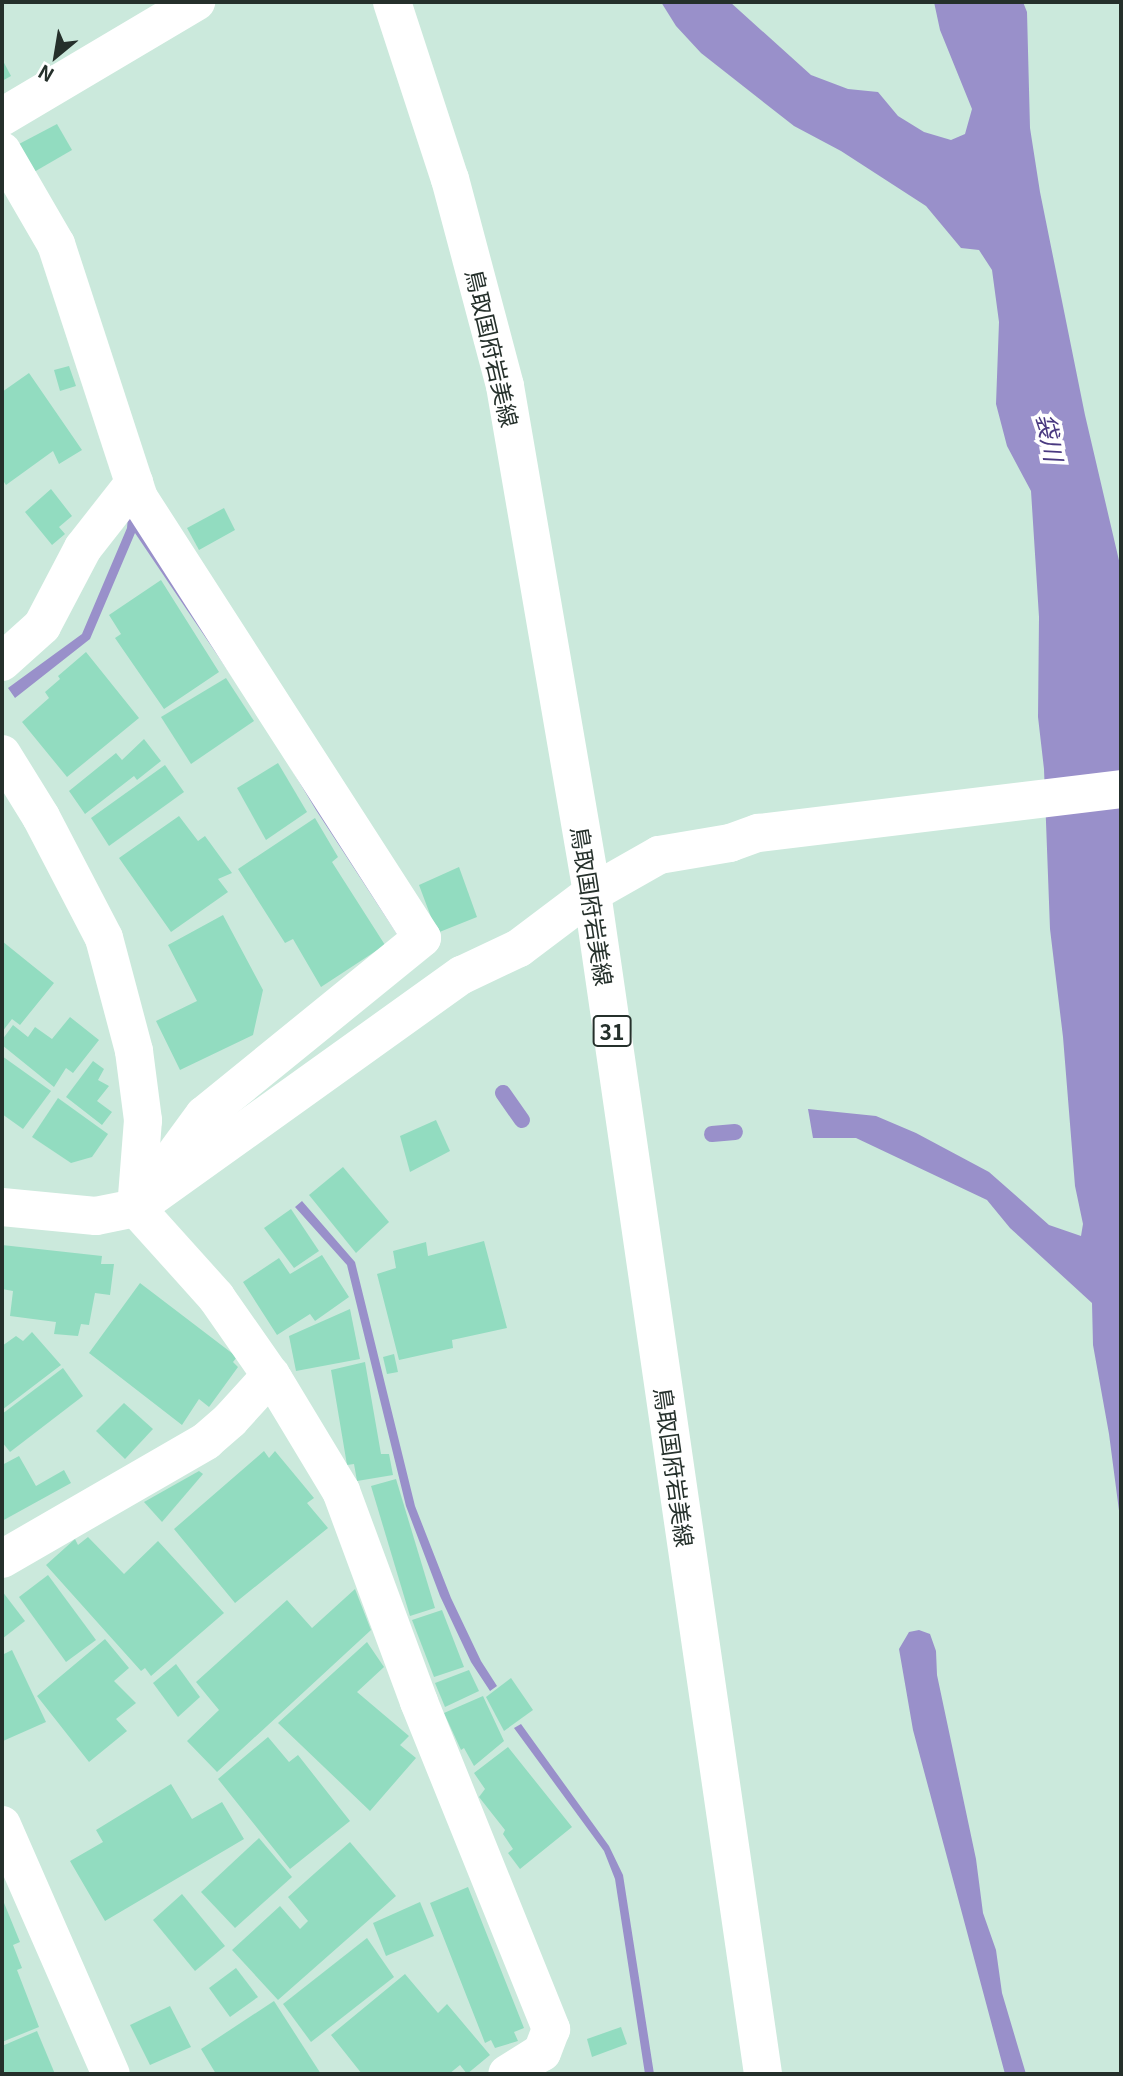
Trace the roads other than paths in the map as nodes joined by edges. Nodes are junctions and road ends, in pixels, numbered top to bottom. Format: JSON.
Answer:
{"nodes":[{"id":1,"x":197,"y":2,"type":"edge"},
{"id":2,"x":392,"y":2,"type":"edge"},
{"id":3,"x":2,"y":117,"type":"edge"},
{"id":4,"x":2,"y":150,"type":"edge"},
{"id":5,"x":134,"y":483,"type":"junction"},
{"id":6,"x":2,"y":662,"type":"edge"},
{"id":7,"x":2,"y":754,"type":"edge"},
{"id":8,"x":1121,"y":789,"type":"edge"},
{"id":9,"x":592,"y":893,"type":"junction"},
{"id":10,"x":2,"y":1207,"type":"edge"},
{"id":11,"x":136,"y":1208,"type":"junction"},
{"id":12,"x":271,"y":1375,"type":"junction"},
{"id":13,"x":2,"y":1559,"type":"edge"},
{"id":14,"x":2,"y":1825,"type":"edge"},
{"id":15,"x":110,"y":2074,"type":"edge"},
{"id":16,"x":507,"y":2074,"type":"edge"},
{"id":17,"x":763,"y":2074,"type":"edge"}],
"edges":[{"from":1,"to":3,"type":"street"},
{"from":2,"to":9,"type":"street","name":"鳥取国府岩美線","number":"31"},
{"from":4,"to":5,"type":"street"},
{"from":5,"to":6,"type":"street"},
{"from":5,"to":11,"type":"street"},
{"from":7,"to":11,"type":"street"},
{"from":8,"to":9,"type":"street"},
{"from":9,"to":11,"type":"street"},
{"from":9,"to":17,"type":"street","name":"鳥取国府岩美線","number":"31"},
{"from":10,"to":11,"type":"street"},
{"from":11,"to":12,"type":"street"},
{"from":12,"to":13,"type":"street"},
{"from":12,"to":16,"type":"street"},
{"from":14,"to":15,"type":"street"}]}
